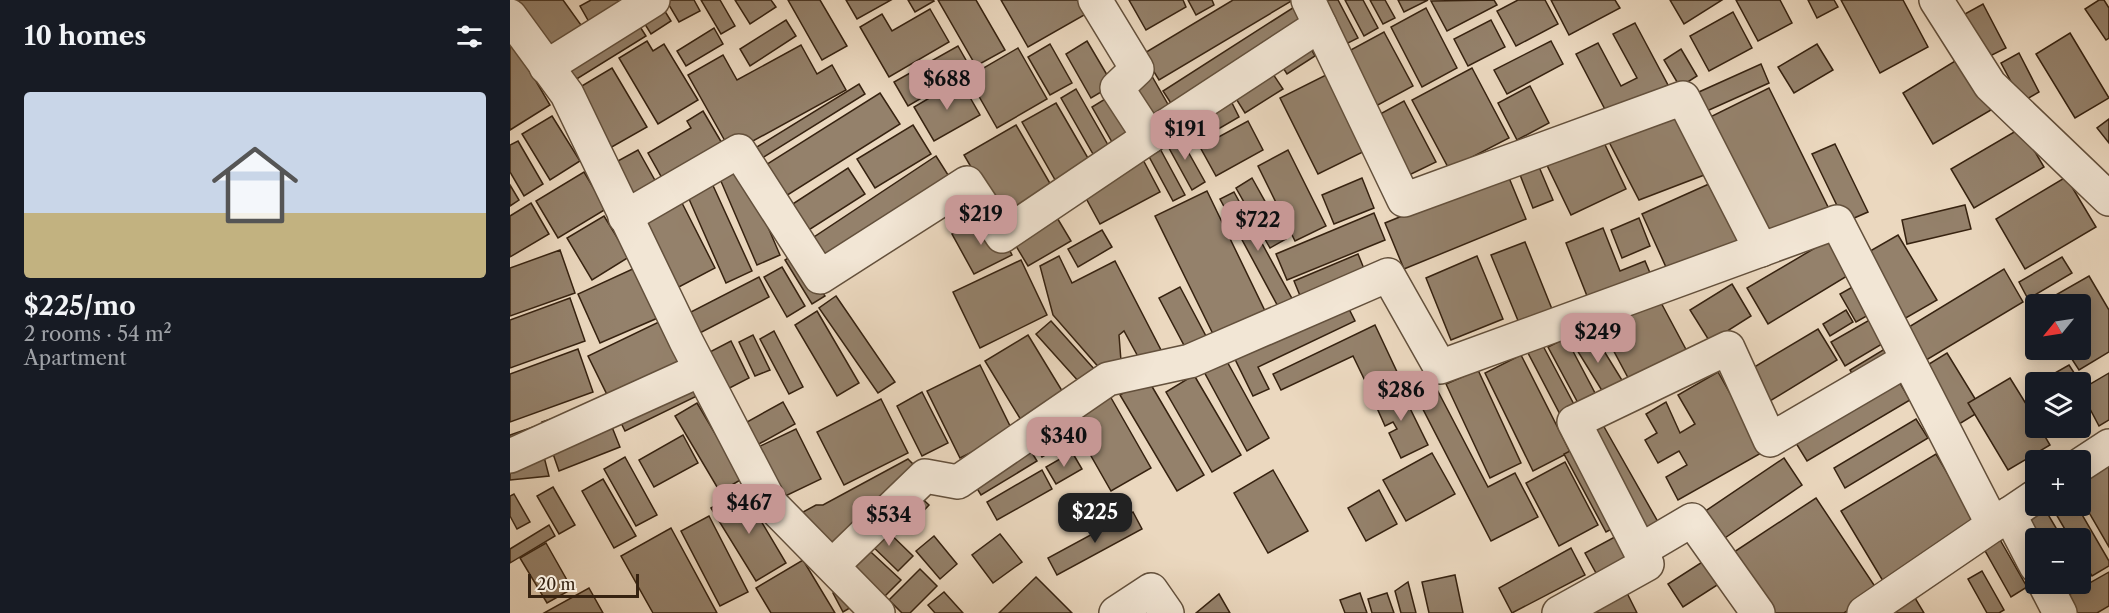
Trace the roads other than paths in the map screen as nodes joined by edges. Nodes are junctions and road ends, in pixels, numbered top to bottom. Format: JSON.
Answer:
{"nodes":[{"id":1,"x":652,"y":0,"type":"edge"},
{"id":2,"x":1095,"y":0,"type":"edge"},
{"id":3,"x":1936,"y":0,"type":"edge"},
{"id":4,"x":1314,"y":12,"type":"edge"},
{"id":5,"x":510,"y":16,"type":"edge"},
{"id":6,"x":546,"y":67,"type":"junction"},
{"id":7,"x":1149,"y":137,"type":"junction"},
{"id":8,"x":2109,"y":199,"type":"edge"},
{"id":9,"x":625,"y":217,"type":"junction"},
{"id":10,"x":1761,"y":250,"type":"junction"},
{"id":11,"x":1907,"y":360,"type":"junction"},
{"id":12,"x":700,"y":370,"type":"junction"},
{"id":13,"x":2109,"y":446,"type":"edge"},
{"id":14,"x":510,"y":456,"type":"edge"},
{"id":15,"x":2091,"y":458,"type":"edge"},
{"id":16,"x":2025,"y":504,"type":"edge"},
{"id":17,"x":2001,"y":520,"type":"junction"},
{"id":18,"x":1641,"y":550,"type":"junction"},
{"id":19,"x":2025,"y":552,"type":"edge"},
{"id":20,"x":832,"y":565,"type":"junction"},
{"id":21,"x":2050,"y":594,"type":"edge"},
{"id":22,"x":871,"y":611,"type":"edge"},
{"id":23,"x":1116,"y":613,"type":"edge"},
{"id":24,"x":1167,"y":613,"type":"edge"},
{"id":25,"x":1559,"y":613,"type":"edge"},
{"id":26,"x":1758,"y":613,"type":"edge"},
{"id":27,"x":1864,"y":613,"type":"edge"},
{"id":28,"x":2060,"y":613,"type":"edge"}],
"edges":[{"from":1,"to":6,"type":"street"},
{"from":2,"to":7,"type":"street"},
{"from":3,"to":8,"type":"street"},
{"from":4,"to":7,"type":"street"},
{"from":4,"to":10,"type":"street"},
{"from":5,"to":6,"type":"street"},
{"from":6,"to":9,"type":"street"},
{"from":7,"to":9,"type":"street"},
{"from":9,"to":12,"type":"street"},
{"from":10,"to":11,"type":"street"},
{"from":10,"to":20,"type":"street"},
{"from":11,"to":17,"type":"street"},
{"from":11,"to":18,"type":"street"},
{"from":12,"to":14,"type":"street"},
{"from":12,"to":20,"type":"street"},
{"from":13,"to":15,"type":"street"},
{"from":16,"to":17,"type":"street"},
{"from":17,"to":19,"type":"street"},
{"from":17,"to":27,"type":"street"},
{"from":18,"to":25,"type":"street"},
{"from":18,"to":26,"type":"street"},
{"from":20,"to":22,"type":"street"},
{"from":21,"to":28,"type":"street"},
{"from":23,"to":24,"type":"street"}]}
